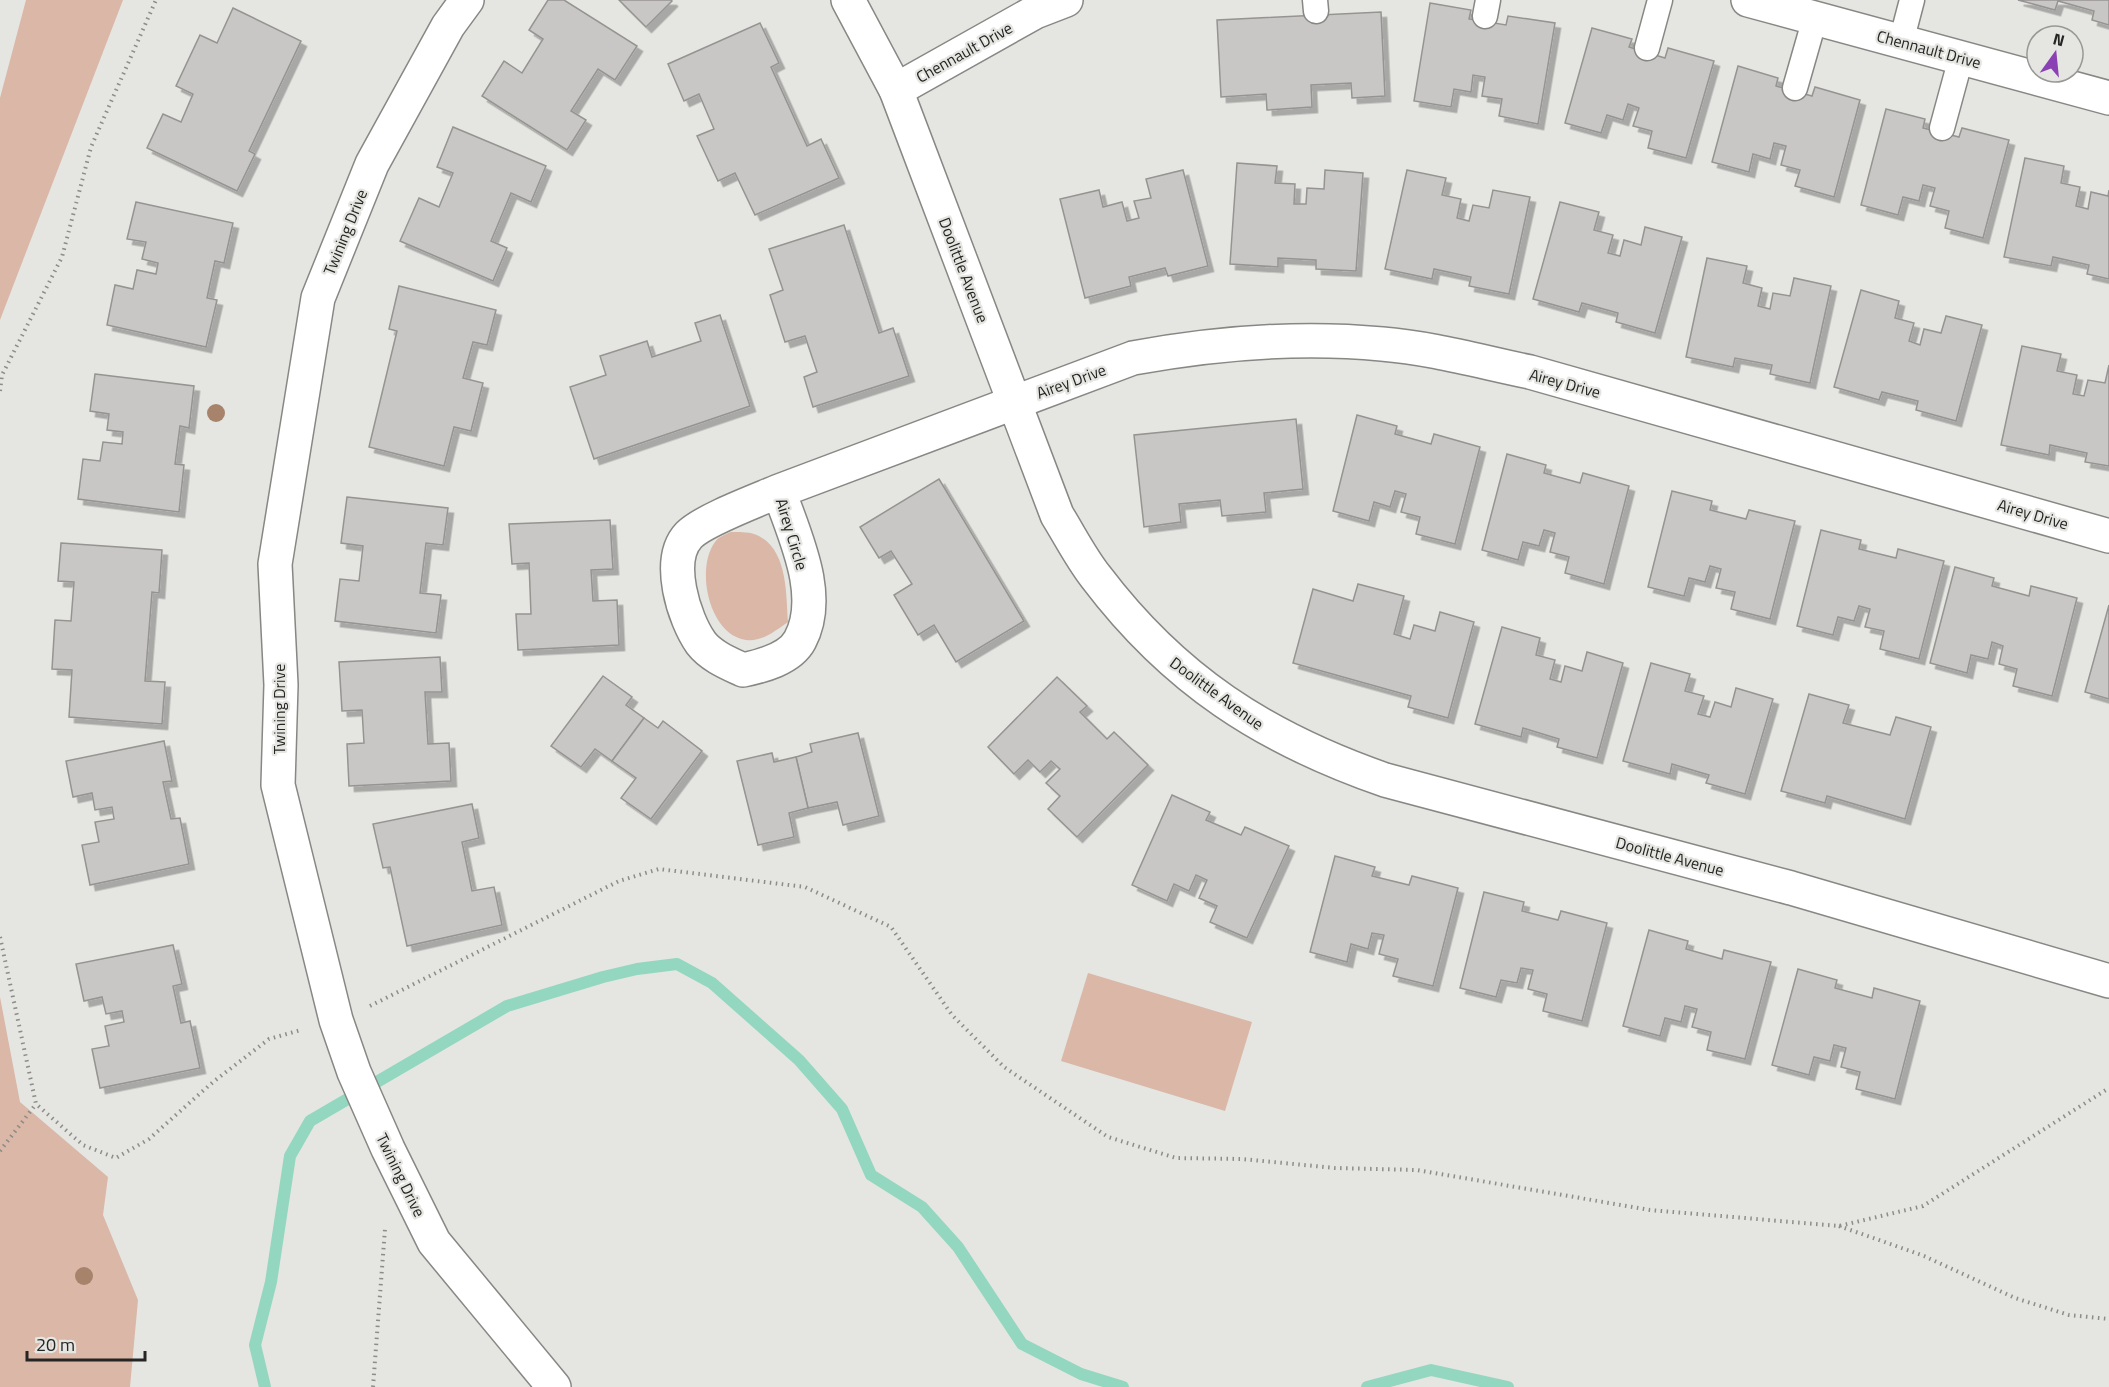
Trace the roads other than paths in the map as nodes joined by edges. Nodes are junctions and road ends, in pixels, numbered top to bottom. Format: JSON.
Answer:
{"nodes":[{"id":1,"x":467,"y":0,"type":"edge"},
{"id":2,"x":848,"y":0,"type":"edge"},
{"id":3,"x":1066,"y":0,"type":"edge"},
{"id":4,"x":1660,"y":0,"type":"edge"},
{"id":5,"x":1748,"y":0,"type":"edge"},
{"id":6,"x":1912,"y":0,"type":"edge"},
{"id":7,"x":1815,"y":18,"type":"junction"},
{"id":8,"x":1901,"y":42,"type":"junction"},
{"id":9,"x":1647,"y":48,"type":"dead end"},
{"id":10,"x":1961,"y":58,"type":"junction"},
{"id":11,"x":1795,"y":88,"type":"dead end"},
{"id":12,"x":896,"y":90,"type":"junction"},
{"id":13,"x":2109,"y":98,"type":"edge"},
{"id":14,"x":1942,"y":128,"type":"dead end"},
{"id":15,"x":1014,"y":402,"type":"junction"},
{"id":16,"x":779,"y":491,"type":"junction"},
{"id":17,"x":2109,"y":536,"type":"edge"},
{"id":18,"x":2109,"y":981,"type":"edge"},
{"id":19,"x":554,"y":1387,"type":"edge"}],
"edges":[{"from":1,"to":19,"type":"street","name":"Twining Drive"},
{"from":2,"to":12,"type":"street","name":"Doolittle Avenue"},
{"from":3,"to":12,"type":"street","name":"Chennault Drive"},
{"from":4,"to":9,"type":"lane"},
{"from":5,"to":7,"type":"street","name":"Chennault Drive"},
{"from":6,"to":8,"type":"lane"},
{"from":7,"to":8,"type":"street","name":"Chennault Drive"},
{"from":7,"to":11,"type":"lane"},
{"from":8,"to":10,"type":"street","name":"Chennault Drive"},
{"from":10,"to":13,"type":"street","name":"Chennault Drive"},
{"from":10,"to":14,"type":"lane"},
{"from":12,"to":15,"type":"street","name":"Doolittle Avenue"},
{"from":15,"to":16,"type":"street","name":"Airey Circle"},
{"from":15,"to":17,"type":"street","name":"Airey Drive"},
{"from":15,"to":18,"type":"street","name":"Doolittle Avenue"},
{"from":16,"to":16,"type":"street","name":"Airey Circle"}]}
